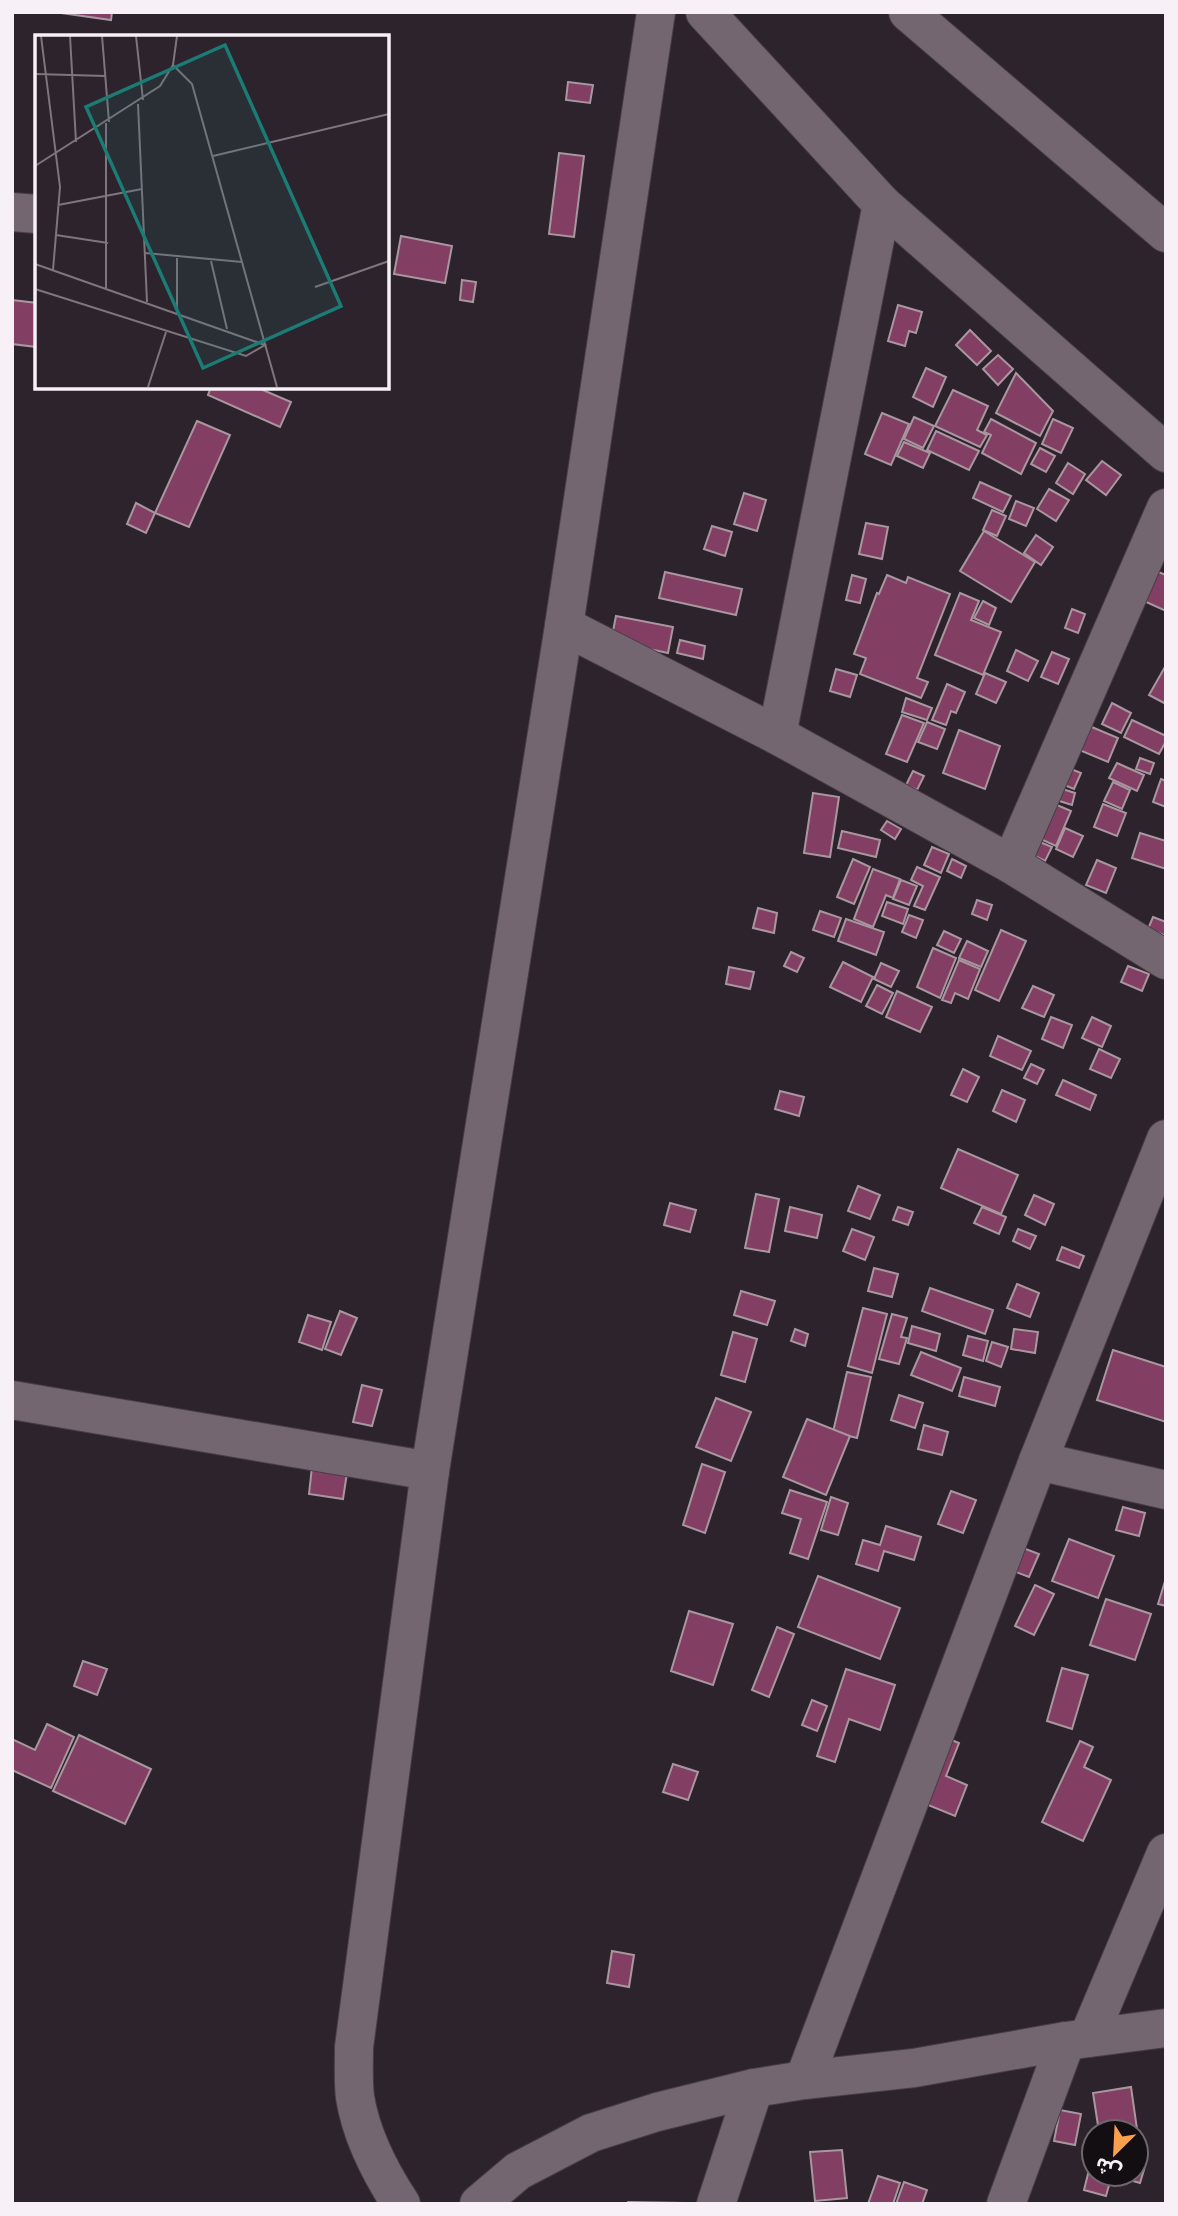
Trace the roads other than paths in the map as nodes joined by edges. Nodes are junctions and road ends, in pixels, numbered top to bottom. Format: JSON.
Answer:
{"nodes":[{"id":1,"x":656,"y":12,"type":"edge"},
{"id":2,"x":705,"y":12,"type":"edge"},
{"id":3,"x":908,"y":12,"type":"edge"},
{"id":4,"x":882,"y":204,"type":"junction"},
{"id":5,"x":12,"y":212,"type":"edge"},
{"id":6,"x":35,"y":214,"type":"edge"},
{"id":7,"x":1166,"y":233,"type":"edge"},
{"id":8,"x":1166,"y":453,"type":"edge"},
{"id":9,"x":1166,"y":508,"type":"edge"},
{"id":10,"x":564,"y":626,"type":"junction"},
{"id":11,"x":777,"y":734,"type":"junction"},
{"id":12,"x":1011,"y":864,"type":"junction"},
{"id":13,"x":1166,"y":960,"type":"edge"},
{"id":14,"x":1166,"y":1139,"type":"edge"},
{"id":15,"x":12,"y":1400,"type":"edge"},
{"id":16,"x":1038,"y":1461,"type":"junction"},
{"id":17,"x":430,"y":1471,"type":"junction"},
{"id":18,"x":1166,"y":1490,"type":"edge"},
{"id":19,"x":1166,"y":1853,"type":"edge"},
{"id":20,"x":1166,"y":2028,"type":"edge"},
{"id":21,"x":1077,"y":2039,"type":"junction"},
{"id":22,"x":804,"y":2080,"type":"junction"},
{"id":23,"x":754,"y":2088,"type":"junction"},
{"id":24,"x":401,"y":2204,"type":"edge"},
{"id":25,"x":479,"y":2204,"type":"edge"},
{"id":26,"x":716,"y":2204,"type":"edge"},
{"id":27,"x":1006,"y":2204,"type":"edge"}],
"edges":[{"from":1,"to":10,"type":"street"},
{"from":2,"to":4,"type":"street"},
{"from":3,"to":7,"type":"street"},
{"from":4,"to":8,"type":"street"},
{"from":4,"to":11,"type":"street"},
{"from":5,"to":6,"type":"street"},
{"from":9,"to":12,"type":"street"},
{"from":10,"to":11,"type":"street"},
{"from":10,"to":17,"type":"street"},
{"from":11,"to":12,"type":"street"},
{"from":12,"to":13,"type":"street"},
{"from":14,"to":16,"type":"street"},
{"from":15,"to":17,"type":"street"},
{"from":16,"to":18,"type":"street"},
{"from":16,"to":22,"type":"street"},
{"from":17,"to":24,"type":"street"},
{"from":19,"to":21,"type":"street"},
{"from":20,"to":21,"type":"street"},
{"from":21,"to":22,"type":"street"},
{"from":21,"to":27,"type":"street"},
{"from":22,"to":23,"type":"street"},
{"from":23,"to":25,"type":"street"},
{"from":23,"to":26,"type":"street"}]}
